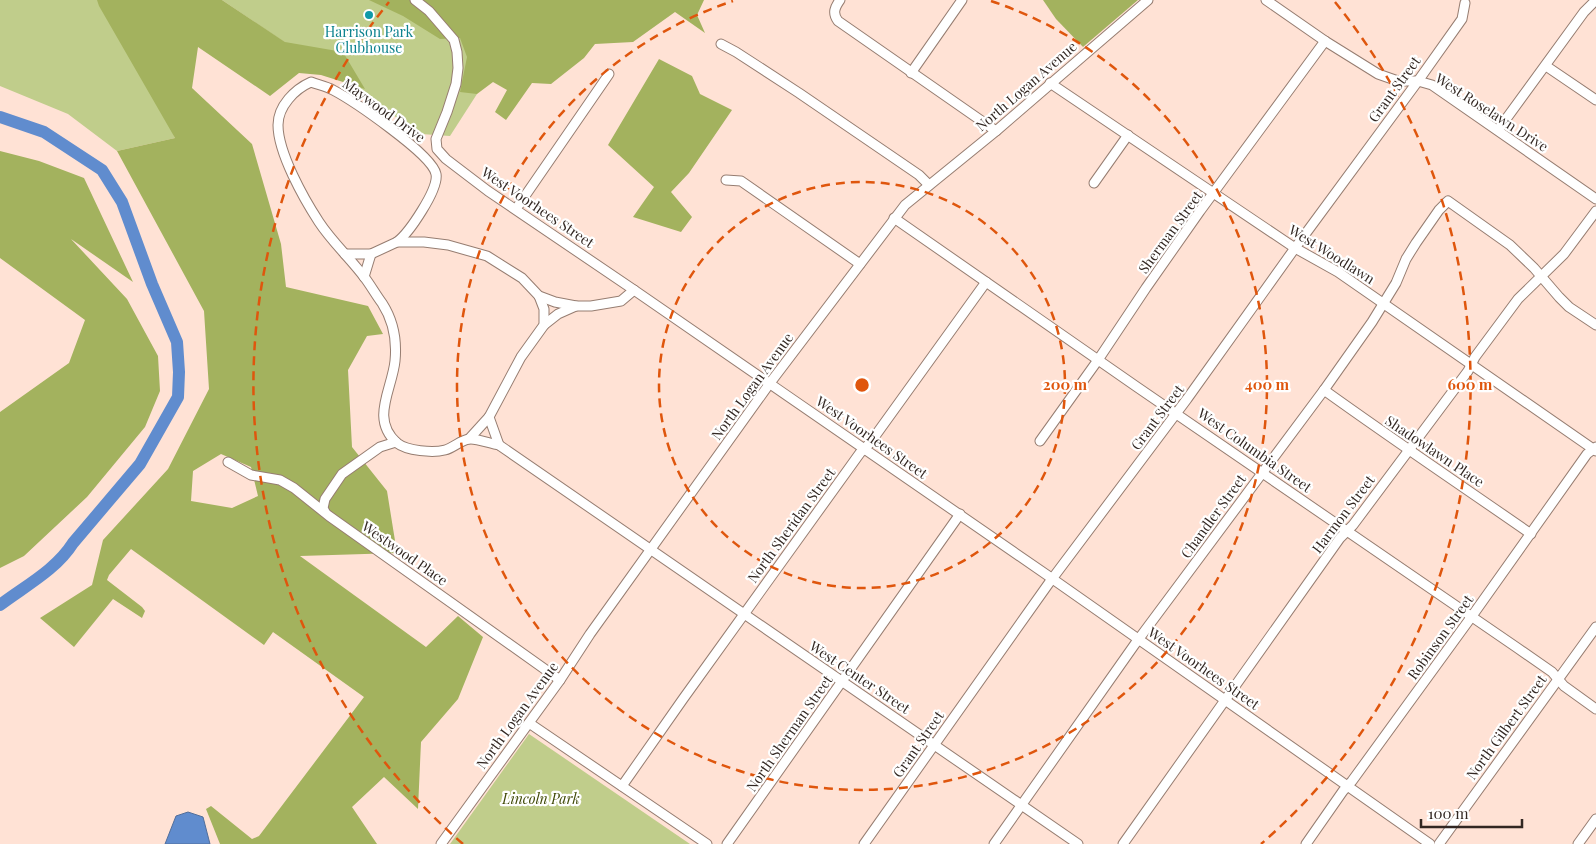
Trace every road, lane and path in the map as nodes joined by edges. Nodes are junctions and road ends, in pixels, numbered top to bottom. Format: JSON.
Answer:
{"nodes":[{"id":1,"x":415,"y":0,"type":"edge"},
{"id":2,"x":840,"y":0,"type":"edge"},
{"id":3,"x":962,"y":0,"type":"edge"},
{"id":4,"x":1148,"y":0,"type":"edge"},
{"id":5,"x":1266,"y":0,"type":"edge"},
{"id":6,"x":1595,"y":2,"type":"edge"},
{"id":7,"x":1466,"y":3,"type":"dead end"},
{"id":8,"x":1325,"y":41,"type":"junction"},
{"id":9,"x":721,"y":44,"type":"dead end"},
{"id":10,"x":1546,"y":66,"type":"junction"},
{"id":11,"x":911,"y":73,"type":"junction"},
{"id":12,"x":608,"y":74,"type":"dead end"},
{"id":13,"x":1418,"y":82,"type":"junction"},
{"id":14,"x":1050,"y":83,"type":"junction"},
{"id":15,"x":1596,"y":100,"type":"edge"},
{"id":16,"x":1498,"y":130,"type":"junction"},
{"id":17,"x":996,"y":131,"type":"junction"},
{"id":18,"x":1128,"y":136,"type":"junction"},
{"id":19,"x":726,"y":180,"type":"dead end"},
{"id":20,"x":1094,"y":183,"type":"dead end"},
{"id":21,"x":929,"y":185,"type":"junction"},
{"id":22,"x":1214,"y":193,"type":"junction"},
{"id":23,"x":1596,"y":199,"type":"edge"},
{"id":24,"x":516,"y":208,"type":"junction"},
{"id":25,"x":1596,"y":211,"type":"edge"},
{"id":26,"x":894,"y":218,"type":"junction"},
{"id":27,"x":397,"y":242,"type":"junction"},
{"id":28,"x":1295,"y":248,"type":"junction"},
{"id":29,"x":345,"y":254,"type":"junction"},
{"id":30,"x":371,"y":254,"type":"junction"},
{"id":31,"x":860,"y":264,"type":"junction"},
{"id":32,"x":1541,"y":276,"type":"junction"},
{"id":33,"x":364,"y":277,"type":"junction"},
{"id":34,"x":986,"y":282,"type":"junction"},
{"id":35,"x":634,"y":290,"type":"junction"},
{"id":36,"x":538,"y":296,"type":"junction"},
{"id":37,"x":1383,"y":303,"type":"junction"},
{"id":38,"x":576,"y":306,"type":"junction"},
{"id":39,"x":544,"y":325,"type":"junction"},
{"id":40,"x":1596,"y":325,"type":"edge"},
{"id":41,"x":1098,"y":360,"type":"junction"},
{"id":42,"x":1471,"y":365,"type":"junction"},
{"id":43,"x":770,"y":383,"type":"junction"},
{"id":44,"x":1324,"y":390,"type":"junction"},
{"id":45,"x":1177,"y":413,"type":"junction"},
{"id":46,"x":489,"y":417,"type":"junction"},
{"id":47,"x":385,"y":428,"type":"junction"},
{"id":48,"x":470,"y":439,"type":"junction"},
{"id":49,"x":1040,"y":441,"type":"dead end"},
{"id":50,"x":396,"y":442,"type":"junction"},
{"id":51,"x":499,"y":445,"type":"junction"},
{"id":52,"x":380,"y":446,"type":"junction"},
{"id":53,"x":865,"y":448,"type":"junction"},
{"id":54,"x":1595,"y":449,"type":"edge"},
{"id":55,"x":1408,"y":450,"type":"junction"},
{"id":56,"x":228,"y":462,"type":"dead end"},
{"id":57,"x":1262,"y":472,"type":"junction"},
{"id":58,"x":325,"y":512,"type":"junction"},
{"id":59,"x":960,"y":514,"type":"junction"},
{"id":60,"x":1347,"y":531,"type":"junction"},
{"id":61,"x":1531,"y":534,"type":"junction"},
{"id":62,"x":650,"y":550,"type":"junction"},
{"id":63,"x":1053,"y":579,"type":"junction"},
{"id":64,"x":744,"y":614,"type":"junction"},
{"id":65,"x":1472,"y":616,"type":"junction"},
{"id":66,"x":1596,"y":627,"type":"edge"},
{"id":67,"x":1139,"y":639,"type":"junction"},
{"id":68,"x":1558,"y":679,"type":"junction"},
{"id":69,"x":560,"y":680,"type":"junction"},
{"id":70,"x":842,"y":682,"type":"junction"},
{"id":71,"x":1226,"y":700,"type":"junction"},
{"id":72,"x":1596,"y":709,"type":"edge"},
{"id":73,"x":529,"y":723,"type":"junction"},
{"id":74,"x":934,"y":745,"type":"junction"},
{"id":75,"x":622,"y":786,"type":"junction"},
{"id":76,"x":1348,"y":786,"type":"junction"},
{"id":77,"x":1022,"y":805,"type":"junction"},
{"id":78,"x":1596,"y":819,"type":"edge"},
{"id":79,"x":441,"y":844,"type":"edge"},
{"id":80,"x":707,"y":844,"type":"edge"},
{"id":81,"x":726,"y":844,"type":"edge"},
{"id":82,"x":864,"y":844,"type":"edge"},
{"id":83,"x":994,"y":844,"type":"edge"},
{"id":84,"x":1078,"y":844,"type":"edge"},
{"id":85,"x":1123,"y":844,"type":"edge"},
{"id":86,"x":1306,"y":844,"type":"edge"},
{"id":87,"x":1430,"y":844,"type":"edge"},
{"id":88,"x":1439,"y":844,"type":"edge"},
{"id":89,"x":1578,"y":844,"type":"edge"}],
"edges":[{"from":1,"to":24,"type":"street","name":"West Voorhees Street"},
{"from":2,"to":11,"type":"street"},
{"from":3,"to":11,"type":"street"},
{"from":4,"to":14,"type":"street","name":"North Logan Avenue"},
{"from":5,"to":8,"type":"street","name":"West Roselawn Drive"},
{"from":6,"to":10,"type":"street"},
{"from":7,"to":13,"type":"street","name":"Grant Street"},
{"from":8,"to":13,"type":"street","name":"West Roselawn Drive"},
{"from":8,"to":22,"type":"street","name":"Sherman Street"},
{"from":9,"to":21,"type":"street"},
{"from":10,"to":15,"type":"street"},
{"from":10,"to":16,"type":"street"},
{"from":11,"to":17,"type":"street"},
{"from":12,"to":24,"type":"street"},
{"from":13,"to":16,"type":"street","name":"West Roselawn Drive"},
{"from":13,"to":28,"type":"street","name":"Grant Street"},
{"from":14,"to":17,"type":"street","name":"North Logan Avenue"},
{"from":14,"to":18,"type":"street","name":"West Woodlawn"},
{"from":16,"to":23,"type":"street","name":"West Roselawn Drive"},
{"from":17,"to":21,"type":"street","name":"North Logan Avenue"},
{"from":18,"to":20,"type":"street"},
{"from":18,"to":22,"type":"street","name":"West Woodlawn"},
{"from":19,"to":31,"type":"street"},
{"from":21,"to":26,"type":"street","name":"North Logan Avenue"},
{"from":22,"to":28,"type":"street","name":"West Woodlawn"},
{"from":22,"to":41,"type":"street","name":"Sherman Street"},
{"from":24,"to":35,"type":"street","name":"West Voorhees Street"},
{"from":25,"to":32,"type":"street","name":"Harmon Street"},
{"from":26,"to":31,"type":"street","name":"North Logan Avenue"},
{"from":26,"to":34,"type":"street","name":"West Columbia Street"},
{"from":27,"to":29,"type":"street","name":"Maywood Drive"},
{"from":27,"to":30,"type":"street","name":"Maywood Drive"},
{"from":27,"to":36,"type":"street","name":"Maywood Drive"},
{"from":28,"to":37,"type":"street","name":"West Woodlawn"},
{"from":28,"to":45,"type":"street","name":"Grant Street"},
{"from":29,"to":30,"type":"street","name":"Maywood Drive"},
{"from":29,"to":33,"type":"street","name":"Maywood Drive"},
{"from":30,"to":33,"type":"street"},
{"from":31,"to":43,"type":"street","name":"North Logan Avenue"},
{"from":32,"to":37,"type":"street","name":"Chandler Street"},
{"from":32,"to":40,"type":"street"},
{"from":32,"to":42,"type":"street","name":"Harmon Street"},
{"from":33,"to":47,"type":"street","name":"Maywood Drive"},
{"from":34,"to":41,"type":"street","name":"West Columbia Street"},
{"from":34,"to":53,"type":"street","name":"North Sheridan Street"},
{"from":35,"to":38,"type":"street"},
{"from":35,"to":43,"type":"street","name":"West Voorhees Street"},
{"from":36,"to":38,"type":"street"},
{"from":36,"to":39,"type":"street","name":"Maywood Drive"},
{"from":37,"to":42,"type":"street","name":"West Woodlawn"},
{"from":37,"to":44,"type":"street","name":"Chandler Street"},
{"from":38,"to":39,"type":"street"},
{"from":39,"to":46,"type":"street"},
{"from":41,"to":45,"type":"street","name":"West Columbia Street"},
{"from":41,"to":49,"type":"street","name":"Sherman Street"},
{"from":42,"to":54,"type":"street","name":"West Woodlawn"},
{"from":42,"to":55,"type":"street","name":"Harmon Street"},
{"from":43,"to":53,"type":"street","name":"West Voorhees Street"},
{"from":43,"to":62,"type":"street","name":"North Logan Avenue"},
{"from":44,"to":55,"type":"street","name":"Shadowlawn Place"},
{"from":44,"to":57,"type":"street","name":"Chandler Street"},
{"from":45,"to":57,"type":"street","name":"West Columbia Street"},
{"from":45,"to":63,"type":"street","name":"Grant Street"},
{"from":46,"to":48,"type":"street"},
{"from":46,"to":51,"type":"street"},
{"from":47,"to":50,"type":"street"},
{"from":47,"to":52,"type":"street","name":"Maywood Drive"},
{"from":48,"to":50,"type":"street"},
{"from":48,"to":51,"type":"street"},
{"from":50,"to":52,"type":"street"},
{"from":51,"to":62,"type":"street"},
{"from":52,"to":58,"type":"street"},
{"from":53,"to":59,"type":"street","name":"West Voorhees Street"},
{"from":53,"to":64,"type":"street","name":"North Sheridan Street"},
{"from":54,"to":61,"type":"street","name":"Robinson Street"},
{"from":55,"to":60,"type":"street","name":"Harmon Street"},
{"from":55,"to":61,"type":"street","name":"Shadowlawn Place"},
{"from":56,"to":58,"type":"street","name":"Westwood Place"},
{"from":57,"to":60,"type":"street","name":"West Columbia Street"},
{"from":57,"to":67,"type":"street","name":"Chandler Street"},
{"from":58,"to":69,"type":"street","name":"Westwood Place"},
{"from":59,"to":63,"type":"street","name":"West Voorhees Street"},
{"from":59,"to":70,"type":"street","name":"North Sherman Street"},
{"from":60,"to":65,"type":"street","name":"West Columbia Street"},
{"from":60,"to":71,"type":"street","name":"Harmon Street"},
{"from":61,"to":65,"type":"street","name":"Robinson Street"},
{"from":62,"to":64,"type":"street","name":"West Center Street"},
{"from":62,"to":69,"type":"street","name":"North Logan Avenue"},
{"from":63,"to":67,"type":"street","name":"West Voorhees Street"},
{"from":63,"to":74,"type":"street","name":"Grant Street"},
{"from":64,"to":70,"type":"street","name":"West Center Street"},
{"from":64,"to":75,"type":"street","name":"North Sheridan Street"},
{"from":65,"to":68,"type":"street","name":"West Columbia Street"},
{"from":65,"to":76,"type":"street","name":"Robinson Street"},
{"from":66,"to":68,"type":"street","name":"North Gilbert Street"},
{"from":67,"to":71,"type":"street","name":"West Voorhees Street"},
{"from":67,"to":77,"type":"street","name":"Chandler Street"},
{"from":68,"to":72,"type":"street","name":"West Columbia Street"},
{"from":68,"to":88,"type":"street","name":"North Gilbert Street"},
{"from":69,"to":73,"type":"street","name":"North Logan Avenue"},
{"from":70,"to":74,"type":"street","name":"West Center Street"},
{"from":70,"to":81,"type":"street","name":"North Sherman Street"},
{"from":71,"to":76,"type":"street","name":"West Voorhees Street"},
{"from":71,"to":85,"type":"street","name":"Harmon Street"},
{"from":73,"to":75,"type":"street"},
{"from":73,"to":79,"type":"street","name":"North Logan Avenue"},
{"from":74,"to":77,"type":"street","name":"West Center Street"},
{"from":74,"to":82,"type":"street","name":"Grant Street"},
{"from":75,"to":80,"type":"street"},
{"from":76,"to":86,"type":"street","name":"Robinson Street"},
{"from":76,"to":87,"type":"street","name":"West Voorhees Street"},
{"from":77,"to":83,"type":"street","name":"Chandler Street"},
{"from":77,"to":84,"type":"street","name":"West Center Street"},
{"from":78,"to":89,"type":"street"}]}
